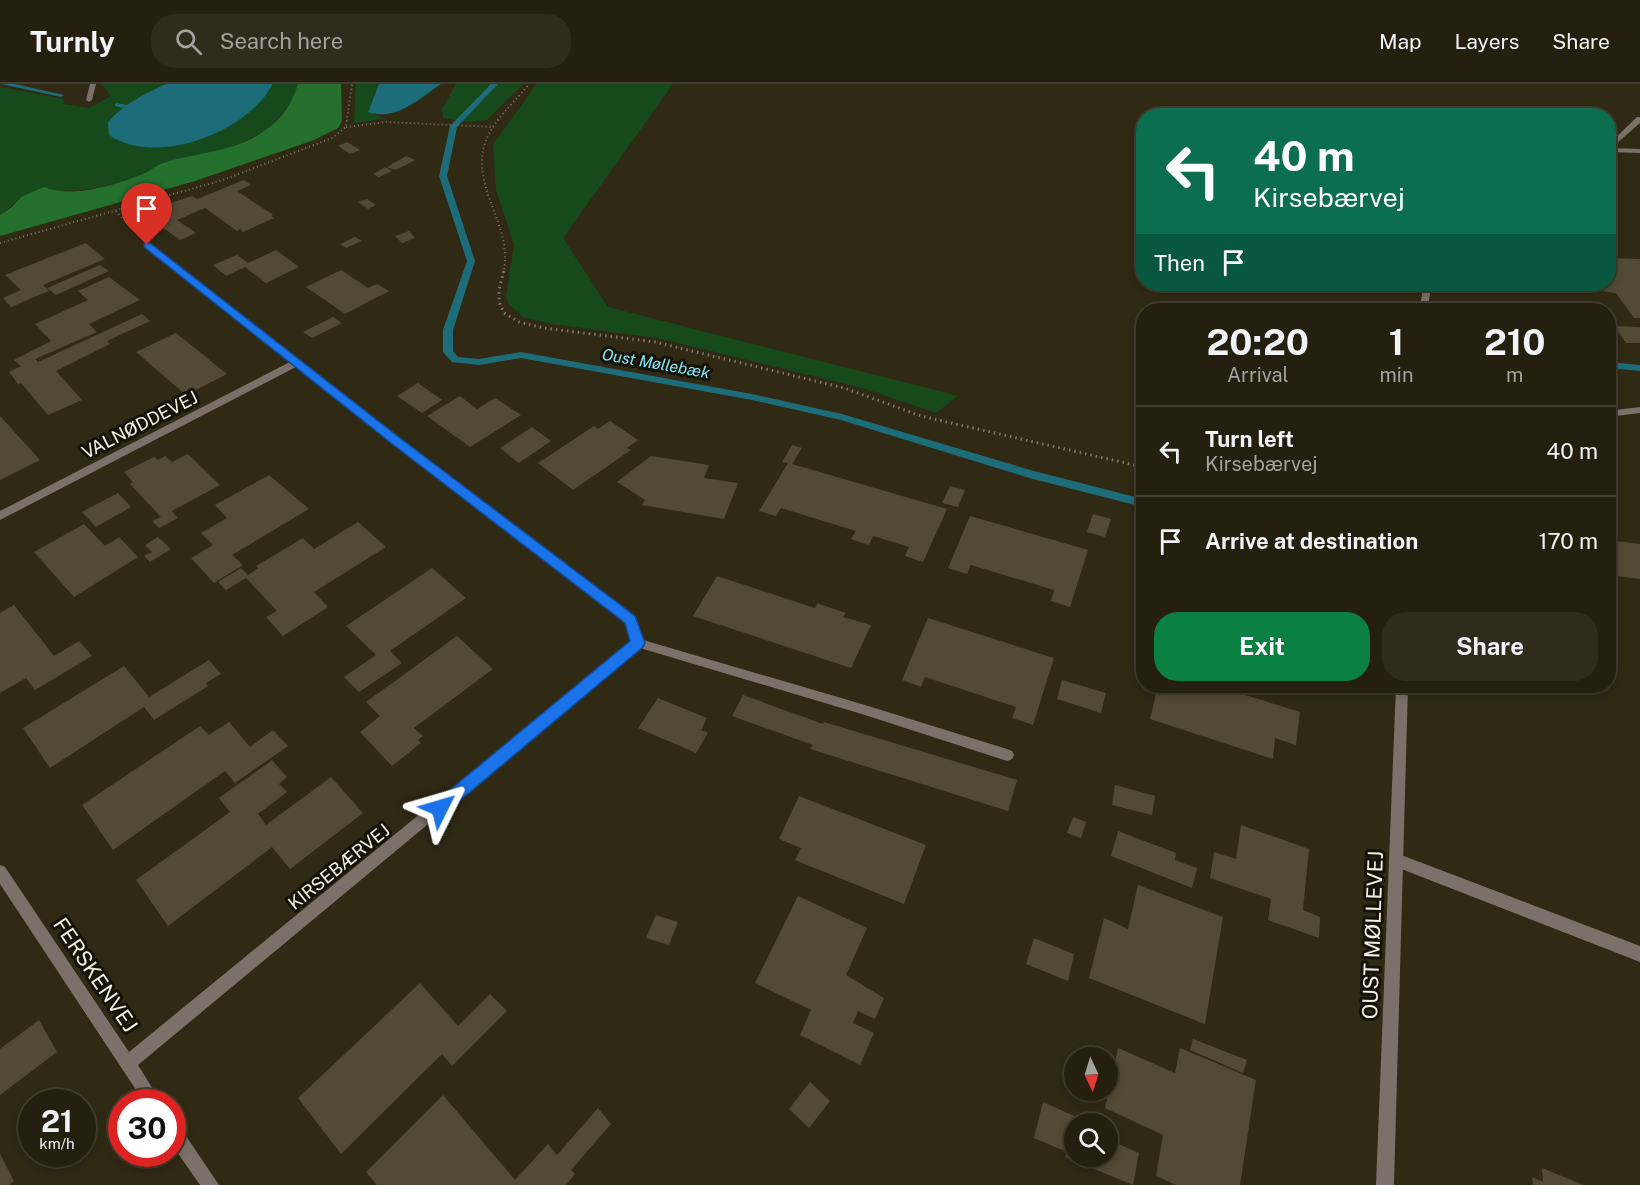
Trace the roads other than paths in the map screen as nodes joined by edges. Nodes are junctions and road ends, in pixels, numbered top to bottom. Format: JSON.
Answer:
{"nodes":[{"id":1,"x":93,"y":84,"type":"edge"},
{"id":2,"x":88,"y":100,"type":"dead end"},
{"id":3,"x":1640,"y":119,"type":"edge"},
{"id":4,"x":1616,"y":142,"type":"edge"},
{"id":5,"x":1616,"y":150,"type":"edge"},
{"id":6,"x":1640,"y":151,"type":"edge"},
{"id":7,"x":147,"y":245,"type":"dead end"},
{"id":8,"x":296,"y":363,"type":"junction"},
{"id":9,"x":1640,"y":410,"type":"edge"},
{"id":10,"x":1616,"y":413,"type":"edge"},
{"id":11,"x":0,"y":516,"type":"edge"},
{"id":12,"x":638,"y":643,"type":"junction"},
{"id":13,"x":1402,"y":693,"type":"edge"},
{"id":14,"x":1007,"y":755,"type":"dead end"},
{"id":15,"x":1396,"y":860,"type":"junction"},
{"id":16,"x":0,"y":872,"type":"edge"},
{"id":17,"x":1640,"y":954,"type":"edge"},
{"id":18,"x":127,"y":1064,"type":"junction"},
{"id":19,"x":144,"y":1089,"type":"edge"},
{"id":20,"x":186,"y":1150,"type":"edge"},
{"id":21,"x":210,"y":1185,"type":"edge"},
{"id":22,"x":1385,"y":1185,"type":"edge"}],
"edges":[{"from":1,"to":2,"type":"street"},
{"from":3,"to":4,"type":"street"},
{"from":5,"to":6,"type":"street"},
{"from":7,"to":8,"type":"street"},
{"from":8,"to":11,"type":"street","name":"VALNØDDEVEJ"},
{"from":8,"to":12,"type":"street"},
{"from":9,"to":10,"type":"street"},
{"from":12,"to":14,"type":"street"},
{"from":12,"to":18,"type":"street","name":"KIRSEBÆRVEJ"},
{"from":13,"to":15,"type":"street","name":"OUST MØLLEVEJ"},
{"from":15,"to":17,"type":"street"},
{"from":15,"to":22,"type":"street","name":"OUST MØLLEVEJ"},
{"from":16,"to":18,"type":"street","name":"FERSKENVEJ"},
{"from":18,"to":19,"type":"street","name":"FERSKENVEJ"},
{"from":20,"to":21,"type":"street"}]}
